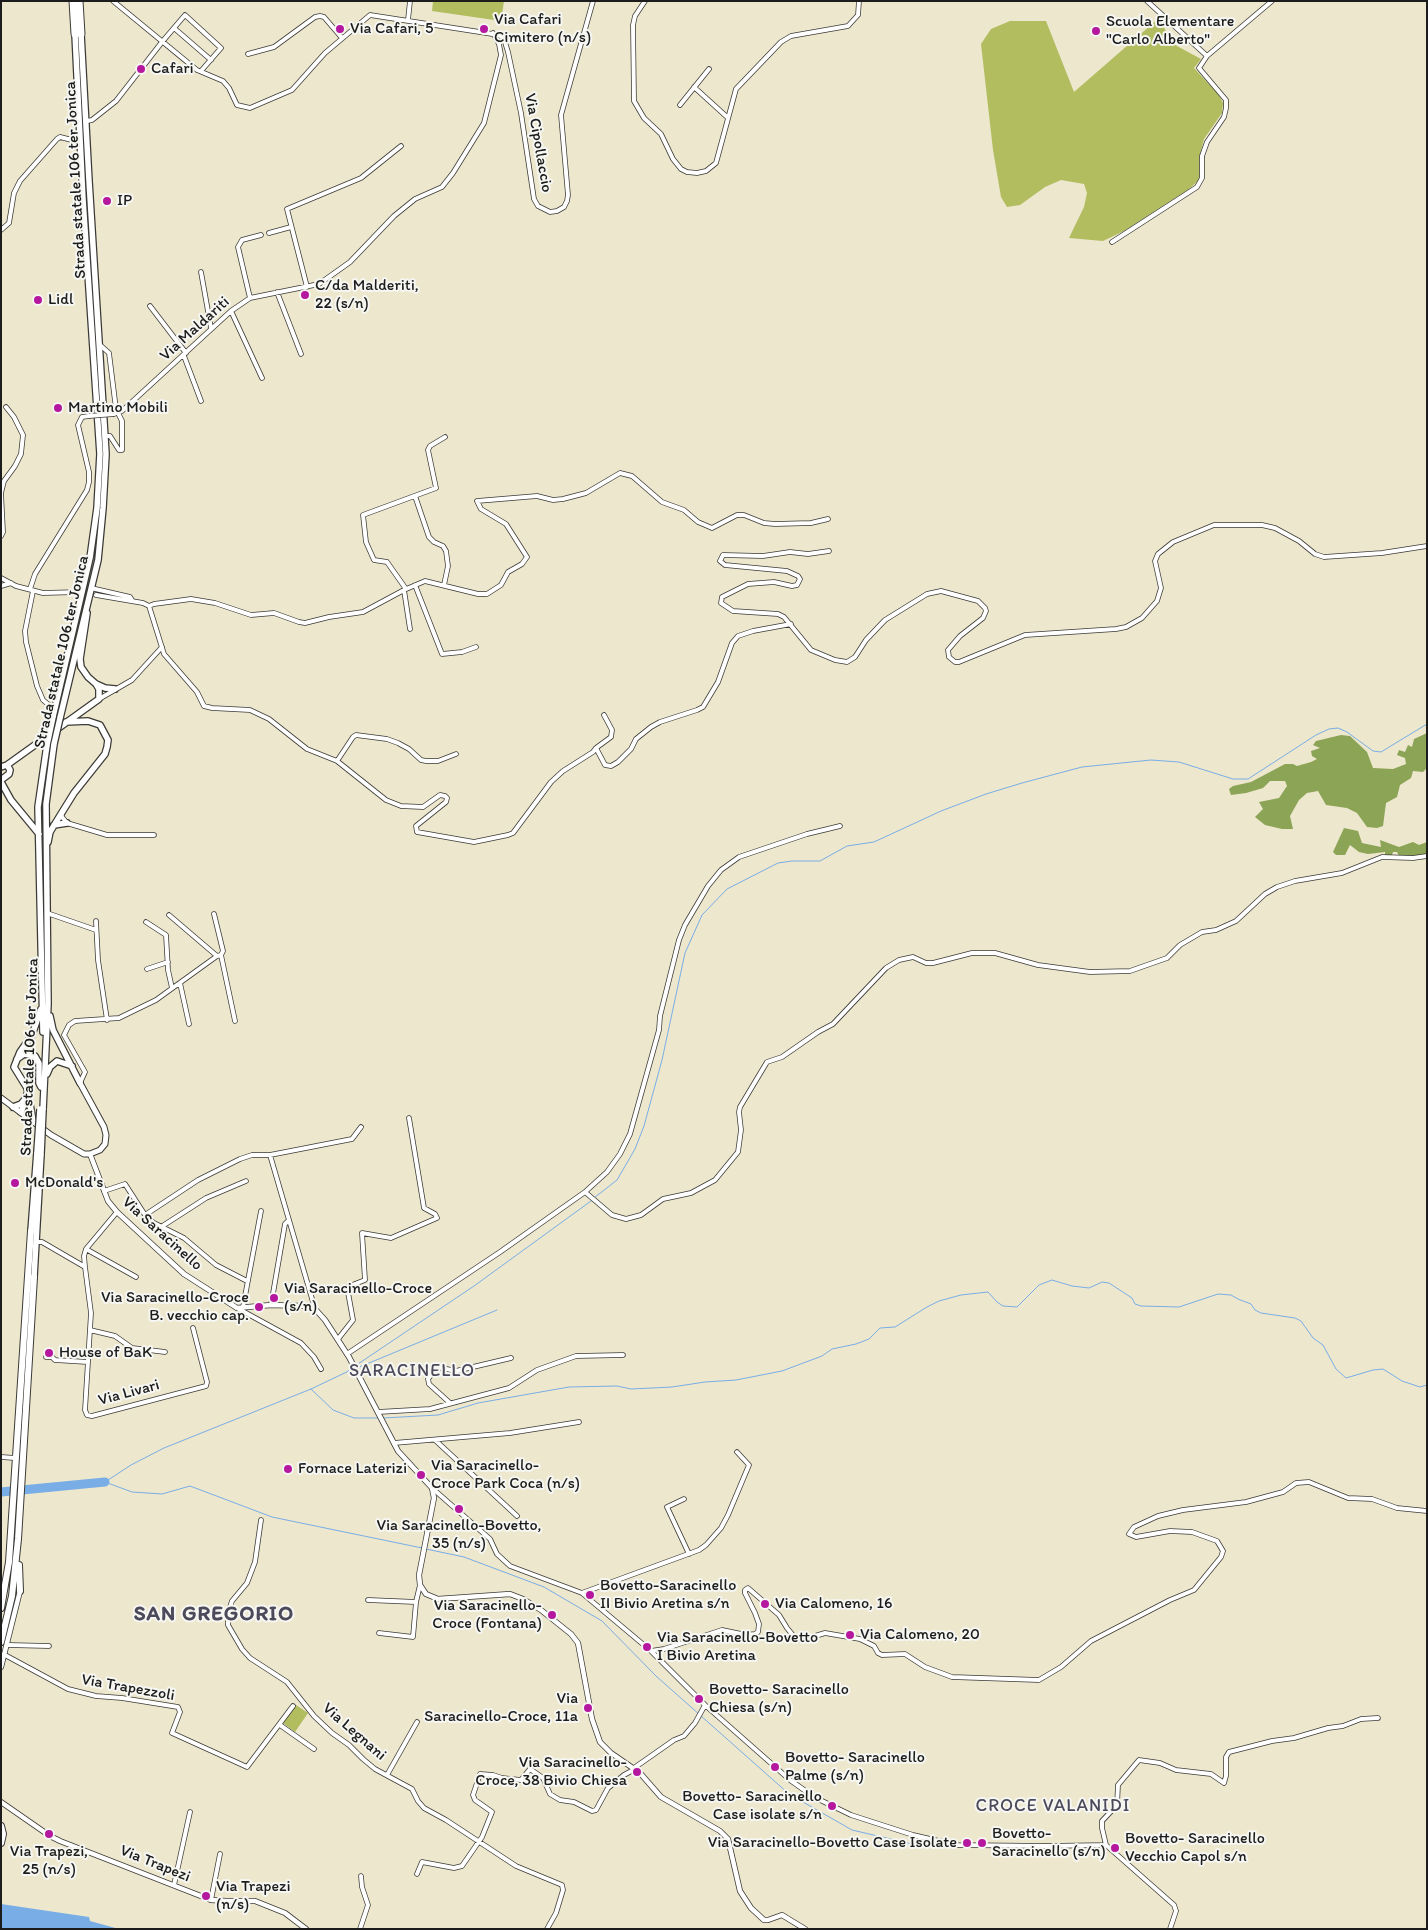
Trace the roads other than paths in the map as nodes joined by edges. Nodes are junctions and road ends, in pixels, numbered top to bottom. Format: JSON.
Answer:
{"nodes":[{"id":1,"x":73,"y":1,"type":"edge"},
{"id":2,"x":80,"y":1,"type":"edge"},
{"id":3,"x":113,"y":1,"type":"edge"},
{"id":4,"x":410,"y":1,"type":"edge"},
{"id":5,"x":593,"y":1,"type":"edge"},
{"id":6,"x":645,"y":1,"type":"edge"},
{"id":7,"x":859,"y":1,"type":"edge"},
{"id":8,"x":1147,"y":1,"type":"edge"},
{"id":9,"x":1272,"y":1,"type":"edge"},
{"id":10,"x":408,"y":20,"type":"junction"},
{"id":11,"x":174,"y":28,"type":"junction"},
{"id":12,"x":493,"y":33,"type":"junction"},
{"id":13,"x":78,"y":34,"type":"junction"},
{"id":14,"x":342,"y":38,"type":"junction"},
{"id":15,"x":162,"y":42,"type":"junction"},
{"id":16,"x":248,"y":54,"type":"dead end"},
{"id":17,"x":1207,"y":56,"type":"junction"},
{"id":18,"x":211,"y":60,"type":"junction"},
{"id":19,"x":709,"y":69,"type":"dead end"},
{"id":20,"x":201,"y":71,"type":"junction"},
{"id":21,"x":694,"y":87,"type":"junction"},
{"id":22,"x":680,"y":105,"type":"dead end"},
{"id":23,"x":727,"y":117,"type":"junction"},
{"id":24,"x":87,"y":120,"type":"junction"},
{"id":25,"x":81,"y":142,"type":"junction"},
{"id":26,"x":402,"y":146,"type":"dead end"},
{"id":27,"x":291,"y":227,"type":"junction"},
{"id":28,"x":1,"y":230,"type":"edge"},
{"id":29,"x":269,"y":233,"type":"dead end"},
{"id":30,"x":261,"y":235,"type":"dead end"},
{"id":31,"x":1112,"y":242,"type":"dead end"},
{"id":32,"x":200,"y":272,"type":"dead end"},
{"id":33,"x":307,"y":287,"type":"junction"},
{"id":34,"x":277,"y":292,"type":"junction"},
{"id":35,"x":250,"y":298,"type":"junction"},
{"id":36,"x":150,"y":306,"type":"dead end"},
{"id":37,"x":232,"y":311,"type":"junction"},
{"id":38,"x":211,"y":328,"type":"junction"},
{"id":39,"x":100,"y":345,"type":"junction"},
{"id":40,"x":185,"y":354,"type":"junction"},
{"id":41,"x":301,"y":354,"type":"dead end"},
{"id":42,"x":262,"y":378,"type":"dead end"},
{"id":43,"x":201,"y":401,"type":"dead end"},
{"id":44,"x":6,"y":407,"type":"dead end"},
{"id":45,"x":116,"y":414,"type":"junction"},
{"id":46,"x":106,"y":436,"type":"junction"},
{"id":47,"x":445,"y":437,"type":"dead end"},
{"id":48,"x":415,"y":496,"type":"junction"},
{"id":49,"x":828,"y":518,"type":"dead end"},
{"id":50,"x":1,"y":536,"type":"edge"},
{"id":51,"x":1427,"y":546,"type":"edge"},
{"id":52,"x":829,"y":551,"type":"dead end"},
{"id":53,"x":1,"y":578,"type":"edge"},
{"id":54,"x":11,"y":583,"type":"junction"},
{"id":55,"x":415,"y":585,"type":"junction"},
{"id":56,"x":444,"y":585,"type":"junction"},
{"id":57,"x":1,"y":586,"type":"edge"},
{"id":58,"x":91,"y":588,"type":"junction"},
{"id":59,"x":31,"y":590,"type":"junction"},
{"id":60,"x":405,"y":590,"type":"junction"},
{"id":61,"x":79,"y":592,"type":"dead end"},
{"id":62,"x":96,"y":595,"type":"dead end"},
{"id":63,"x":132,"y":600,"type":"junction"},
{"id":64,"x":148,"y":606,"type":"junction"},
{"id":65,"x":85,"y":609,"type":"junction"},
{"id":66,"x":791,"y":624,"type":"junction"},
{"id":67,"x":410,"y":628,"type":"dead end"},
{"id":68,"x":476,"y":647,"type":"dead end"},
{"id":69,"x":162,"y":648,"type":"junction"},
{"id":70,"x":96,"y":684,"type":"junction"},
{"id":71,"x":115,"y":689,"type":"junction"},
{"id":72,"x":99,"y":698,"type":"junction"},
{"id":73,"x":55,"y":710,"type":"junction"},
{"id":74,"x":604,"y":715,"type":"dead end"},
{"id":75,"x":57,"y":718,"type":"junction"},
{"id":76,"x":66,"y":722,"type":"junction"},
{"id":77,"x":596,"y":748,"type":"junction"},
{"id":78,"x":456,"y":754,"type":"dead end"},
{"id":79,"x":337,"y":761,"type":"junction"},
{"id":80,"x":6,"y":768,"type":"edge"},
{"id":81,"x":1,"y":781,"type":"edge"},
{"id":82,"x":61,"y":814,"type":"junction"},
{"id":83,"x":67,"y":824,"type":"junction"},
{"id":84,"x":54,"y":826,"type":"junction"},
{"id":85,"x":840,"y":826,"type":"dead end"},
{"id":86,"x":39,"y":834,"type":"junction"},
{"id":87,"x":154,"y":835,"type":"dead end"},
{"id":88,"x":46,"y":851,"type":"junction"},
{"id":89,"x":1427,"y":856,"type":"edge"},
{"id":90,"x":47,"y":913,"type":"junction"},
{"id":91,"x":214,"y":914,"type":"dead end"},
{"id":92,"x":169,"y":915,"type":"dead end"},
{"id":93,"x":96,"y":921,"type":"dead end"},
{"id":94,"x":146,"y":922,"type":"dead end"},
{"id":95,"x":96,"y":930,"type":"junction"},
{"id":96,"x":219,"y":956,"type":"junction"},
{"id":97,"x":168,"y":962,"type":"junction"},
{"id":98,"x":147,"y":969,"type":"dead end"},
{"id":99,"x":180,"y":982,"type":"junction"},
{"id":100,"x":172,"y":988,"type":"junction"},
{"id":101,"x":46,"y":1002,"type":"junction"},
{"id":102,"x":107,"y":1020,"type":"junction"},
{"id":103,"x":235,"y":1021,"type":"dead end"},
{"id":104,"x":189,"y":1024,"type":"dead end"},
{"id":105,"x":14,"y":1063,"type":"junction"},
{"id":106,"x":72,"y":1066,"type":"junction"},
{"id":107,"x":80,"y":1083,"type":"junction"},
{"id":108,"x":43,"y":1085,"type":"junction"},
{"id":109,"x":1,"y":1098,"type":"edge"},
{"id":110,"x":28,"y":1098,"type":"junction"},
{"id":111,"x":13,"y":1107,"type":"junction"},
{"id":112,"x":21,"y":1112,"type":"junction"},
{"id":113,"x":409,"y":1118,"type":"dead end"},
{"id":114,"x":33,"y":1121,"type":"junction"},
{"id":115,"x":361,"y":1126,"type":"dead end"},
{"id":116,"x":39,"y":1153,"type":"junction"},
{"id":117,"x":90,"y":1154,"type":"junction"},
{"id":118,"x":270,"y":1155,"type":"junction"},
{"id":119,"x":246,"y":1181,"type":"dead end"},
{"id":120,"x":104,"y":1191,"type":"junction"},
{"id":121,"x":585,"y":1192,"type":"junction"},
{"id":122,"x":261,"y":1211,"type":"dead end"},
{"id":123,"x":116,"y":1212,"type":"junction"},
{"id":124,"x":145,"y":1215,"type":"junction"},
{"id":125,"x":289,"y":1220,"type":"junction"},
{"id":126,"x":161,"y":1227,"type":"junction"},
{"id":127,"x":31,"y":1231,"type":"joint"},
{"id":128,"x":36,"y":1242,"type":"junction"},
{"id":129,"x":86,"y":1248,"type":"junction"},
{"id":130,"x":85,"y":1267,"type":"junction"},
{"id":131,"x":31,"y":1276,"type":"junction"},
{"id":132,"x":136,"y":1277,"type":"dead end"},
{"id":133,"x":247,"y":1281,"type":"junction"},
{"id":134,"x":271,"y":1305,"type":"junction"},
{"id":135,"x":240,"y":1308,"type":"junction"},
{"id":136,"x":315,"y":1309,"type":"junction"},
{"id":137,"x":193,"y":1328,"type":"dead end"},
{"id":138,"x":90,"y":1330,"type":"junction"},
{"id":139,"x":338,"y":1339,"type":"junction"},
{"id":140,"x":165,"y":1352,"type":"dead end"},
{"id":141,"x":348,"y":1355,"type":"junction"},
{"id":142,"x":623,"y":1355,"type":"dead end"},
{"id":143,"x":46,"y":1357,"type":"dead end"},
{"id":144,"x":511,"y":1358,"type":"dead end"},
{"id":145,"x":88,"y":1362,"type":"junction"},
{"id":146,"x":321,"y":1369,"type":"dead end"},
{"id":147,"x":450,"y":1403,"type":"junction"},
{"id":148,"x":379,"y":1413,"type":"junction"},
{"id":149,"x":579,"y":1422,"type":"dead end"},
{"id":150,"x":435,"y":1440,"type":"junction"},
{"id":151,"x":394,"y":1443,"type":"junction"},
{"id":152,"x":737,"y":1452,"type":"dead end"},
{"id":153,"x":1,"y":1457,"type":"edge"},
{"id":154,"x":15,"y":1458,"type":"junction"},
{"id":155,"x":18,"y":1466,"type":"junction"},
{"id":156,"x":432,"y":1488,"type":"junction"},
{"id":157,"x":684,"y":1499,"type":"dead end"},
{"id":158,"x":1427,"y":1511,"type":"edge"},
{"id":159,"x":517,"y":1516,"type":"dead end"},
{"id":160,"x":261,"y":1520,"type":"dead end"},
{"id":161,"x":15,"y":1528,"type":"junction"},
{"id":162,"x":18,"y":1539,"type":"junction"},
{"id":163,"x":689,"y":1554,"type":"junction"},
{"id":164,"x":420,"y":1585,"type":"junction"},
{"id":165,"x":20,"y":1592,"type":"joint"},
{"id":166,"x":582,"y":1593,"type":"junction"},
{"id":167,"x":4,"y":1595,"type":"junction"},
{"id":168,"x":368,"y":1600,"type":"dead end"},
{"id":169,"x":1,"y":1602,"type":"edge"},
{"id":170,"x":416,"y":1602,"type":"junction"},
{"id":171,"x":1,"y":1608,"type":"edge"},
{"id":172,"x":379,"y":1633,"type":"dead end"},
{"id":173,"x":4,"y":1643,"type":"edge"},
{"id":174,"x":49,"y":1646,"type":"dead end"},
{"id":175,"x":651,"y":1650,"type":"junction"},
{"id":176,"x":5,"y":1655,"type":"junction"},
{"id":177,"x":1,"y":1667,"type":"edge"},
{"id":178,"x":705,"y":1705,"type":"junction"},
{"id":179,"x":293,"y":1706,"type":"dead end"},
{"id":180,"x":1378,"y":1718,"type":"dead end"},
{"id":181,"x":417,"y":1722,"type":"dead end"},
{"id":182,"x":280,"y":1725,"type":"junction"},
{"id":183,"x":314,"y":1749,"type":"dead end"},
{"id":184,"x":635,"y":1768,"type":"junction"},
{"id":185,"x":387,"y":1775,"type":"junction"},
{"id":186,"x":1,"y":1802,"type":"edge"},
{"id":187,"x":190,"y":1812,"type":"dead end"},
{"id":188,"x":1,"y":1826,"type":"edge"},
{"id":189,"x":478,"y":1843,"type":"junction"},
{"id":190,"x":1,"y":1844,"type":"edge"},
{"id":191,"x":1106,"y":1845,"type":"junction"},
{"id":192,"x":220,"y":1854,"type":"dead end"},
{"id":193,"x":417,"y":1874,"type":"dead end"},
{"id":194,"x":361,"y":1876,"type":"dead end"},
{"id":195,"x":174,"y":1885,"type":"junction"},
{"id":196,"x":211,"y":1900,"type":"junction"},
{"id":197,"x":306,"y":1929,"type":"edge"},
{"id":198,"x":360,"y":1929,"type":"edge"},
{"id":199,"x":547,"y":1929,"type":"edge"},
{"id":200,"x":805,"y":1929,"type":"edge"},
{"id":201,"x":1170,"y":1929,"type":"edge"}],
"edges":[{"from":1,"to":13,"type":"highway"},
{"from":2,"to":13,"type":"highway"},
{"from":3,"to":15,"type":"street"},
{"from":4,"to":10,"type":"street"},
{"from":5,"to":12,"type":"street","name":"Via Cipollaccio"},
{"from":6,"to":23,"type":"street"},
{"from":7,"to":23,"type":"street"},
{"from":8,"to":17,"type":"street"},
{"from":9,"to":17,"type":"street"},
{"from":10,"to":12,"type":"street"},
{"from":10,"to":14,"type":"street"},
{"from":11,"to":15,"type":"street"},
{"from":11,"to":18,"type":"street"},
{"from":11,"to":18,"type":"street"},
{"from":12,"to":33,"type":"street","name":"Via Maldariti"},
{"from":13,"to":24,"type":"main road","name":"Strada statale 106 ter Jonica"},
{"from":13,"to":25,"type":"main road","name":"Strada statale 106 ter Jonica"},
{"from":14,"to":16,"type":"street"},
{"from":14,"to":20,"type":"street"},
{"from":15,"to":20,"type":"street"},
{"from":15,"to":24,"type":"street"},
{"from":17,"to":31,"type":"street"},
{"from":18,"to":20,"type":"street"},
{"from":19,"to":21,"type":"street"},
{"from":21,"to":22,"type":"street"},
{"from":21,"to":23,"type":"street"},
{"from":24,"to":39,"type":"main road","name":"Strada statale 106 ter Jonica"},
{"from":25,"to":28,"type":"street"},
{"from":25,"to":73,"type":"main road","name":"Strada statale 106 ter Jonica"},
{"from":26,"to":27,"type":"street"},
{"from":27,"to":29,"type":"street"},
{"from":27,"to":33,"type":"street"},
{"from":30,"to":35,"type":"street"},
{"from":32,"to":38,"type":"street"},
{"from":33,"to":34,"type":"street","name":"Via Maldariti"},
{"from":34,"to":35,"type":"street","name":"Via Maldariti"},
{"from":34,"to":41,"type":"street"},
{"from":35,"to":37,"type":"street","name":"Via Maldariti"},
{"from":36,"to":40,"type":"street"},
{"from":37,"to":38,"type":"street","name":"Via Maldariti"},
{"from":37,"to":42,"type":"street"},
{"from":38,"to":40,"type":"street","name":"Via Maldariti"},
{"from":39,"to":45,"type":"street"},
{"from":39,"to":46,"type":"main road","name":"Strada statale 106 ter Jonica"},
{"from":40,"to":43,"type":"street"},
{"from":40,"to":45,"type":"street","name":"Via Maldariti"},
{"from":44,"to":50,"type":"street"},
{"from":45,"to":46,"type":"street"},
{"from":45,"to":59,"type":"street","bridge":true},
{"from":46,"to":58,"type":"main road","name":"Strada statale 106 ter Jonica"},
{"from":47,"to":48,"type":"street"},
{"from":48,"to":56,"type":"street"},
{"from":48,"to":60,"type":"street"},
{"from":49,"to":56,"type":"street"},
{"from":51,"to":66,"type":"street"},
{"from":52,"to":66,"type":"street"},
{"from":53,"to":54,"type":"street"},
{"from":54,"to":57,"type":"street"},
{"from":54,"to":59,"type":"street"},
{"from":55,"to":56,"type":"street"},
{"from":55,"to":60,"type":"street"},
{"from":55,"to":68,"type":"street"},
{"from":58,"to":63,"type":"street"},
{"from":58,"to":65,"type":"main road","name":"Strada statale 106 ter Jonica"},
{"from":59,"to":61,"type":"street"},
{"from":59,"to":73,"type":"street"},
{"from":60,"to":64,"type":"street"},
{"from":60,"to":67,"type":"street"},
{"from":62,"to":63,"type":"street"},
{"from":63,"to":64,"type":"street"},
{"from":64,"to":69,"type":"street"},
{"from":65,"to":70,"type":"main road"},
{"from":65,"to":75,"type":"main road","name":"Strada statale 106 ter Jonica"},
{"from":66,"to":77,"type":"street"},
{"from":69,"to":71,"type":"street"},
{"from":69,"to":79,"type":"street"},
{"from":70,"to":71,"type":"main road"},
{"from":70,"to":72,"type":"main road"},
{"from":71,"to":72,"type":"street"},
{"from":72,"to":76,"type":"main road"},
{"from":73,"to":75,"type":"main road","name":"Strada statale 106 ter Jonica"},
{"from":74,"to":77,"type":"street"},
{"from":75,"to":86,"type":"main road","name":"Strada statale 106 ter Jonica","bridge":true},
{"from":75,"to":88,"type":"main road","name":"Strada statale 106 ter Jonica","bridge":true},
{"from":76,"to":80,"type":"main road"},
{"from":76,"to":82,"type":"main road"},
{"from":77,"to":79,"type":"street"},
{"from":78,"to":79,"type":"street"},
{"from":80,"to":81,"type":"main road"},
{"from":81,"to":86,"type":"main road"},
{"from":82,"to":83,"type":"street"},
{"from":82,"to":84,"type":"main road"},
{"from":83,"to":84,"type":"main road"},
{"from":83,"to":87,"type":"street"},
{"from":84,"to":88,"type":"main road"},
{"from":85,"to":121,"type":"street"},
{"from":86,"to":101,"type":"main road","name":"Strada statale 106 ter Jonica"},
{"from":88,"to":90,"type":"main road","name":"Strada statale 106 ter Jonica"},
{"from":89,"to":121,"type":"street"},
{"from":90,"to":95,"type":"street"},
{"from":90,"to":101,"type":"main road","name":"Strada statale 106 ter Jonica"},
{"from":91,"to":96,"type":"street"},
{"from":92,"to":96,"type":"street"},
{"from":93,"to":95,"type":"street"},
{"from":94,"to":97,"type":"street"},
{"from":95,"to":102,"type":"street"},
{"from":96,"to":99,"type":"street"},
{"from":96,"to":103,"type":"street"},
{"from":97,"to":98,"type":"street"},
{"from":97,"to":100,"type":"street"},
{"from":99,"to":100,"type":"street"},
{"from":99,"to":104,"type":"street"},
{"from":100,"to":102,"type":"street"},
{"from":101,"to":105,"type":"main road"},
{"from":101,"to":106,"type":"main road"},
{"from":101,"to":108,"type":"main road","name":"Strada statale 106 ter Jonica"},
{"from":102,"to":107,"type":"street"},
{"from":105,"to":108,"type":"main road"},
{"from":105,"to":110,"type":"main road"},
{"from":106,"to":107,"type":"main road"},
{"from":106,"to":108,"type":"main road"},
{"from":107,"to":117,"type":"main road"},
{"from":108,"to":116,"type":"main road","name":"Strada statale 106 ter Jonica","bridge":true},
{"from":109,"to":111,"type":"main road"},
{"from":110,"to":111,"type":"main road"},
{"from":110,"to":112,"type":"main road"},
{"from":110,"to":114,"type":"main road"},
{"from":111,"to":112,"type":"main road"},
{"from":112,"to":114,"type":"main road"},
{"from":113,"to":139,"type":"street"},
{"from":114,"to":117,"type":"main road"},
{"from":115,"to":118,"type":"street"},
{"from":116,"to":127,"type":"main road","name":"Strada statale 106 ter Jonica"},
{"from":116,"to":128,"type":"main road","name":"Strada statale 106 ter Jonica"},
{"from":117,"to":120,"type":"street","name":"Via Saracinello"},
{"from":118,"to":124,"type":"street"},
{"from":118,"to":125,"type":"street"},
{"from":119,"to":126,"type":"street"},
{"from":120,"to":123,"type":"street","name":"Via Saracinello"},
{"from":120,"to":124,"type":"street"},
{"from":121,"to":141,"type":"street"},
{"from":122,"to":133,"type":"street"},
{"from":123,"to":129,"type":"street"},
{"from":123,"to":135,"type":"street","name":"Via Saracinello"},
{"from":124,"to":126,"type":"street"},
{"from":125,"to":134,"type":"street"},
{"from":125,"to":136,"type":"street"},
{"from":126,"to":133,"type":"street"},
{"from":127,"to":131,"type":"highway","name":"Strada statale 106 ter Jonica"},
{"from":128,"to":130,"type":"street"},
{"from":128,"to":131,"type":"main road","name":"Strada statale 106 ter Jonica"},
{"from":129,"to":130,"type":"street","name":"Via Livari"},
{"from":129,"to":132,"type":"street"},
{"from":130,"to":138,"type":"street","name":"Via Livari"},
{"from":131,"to":154,"type":"highway"},
{"from":131,"to":155,"type":"highway"},
{"from":133,"to":135,"type":"street"},
{"from":134,"to":135,"type":"street"},
{"from":134,"to":136,"type":"street"},
{"from":135,"to":146,"type":"street"},
{"from":136,"to":139,"type":"street"},
{"from":137,"to":145,"type":"street","name":"Via Livari"},
{"from":138,"to":140,"type":"street"},
{"from":138,"to":145,"type":"street","name":"Via Livari"},
{"from":139,"to":141,"type":"street"},
{"from":141,"to":148,"type":"street"},
{"from":142,"to":147,"type":"street"},
{"from":143,"to":145,"type":"street"},
{"from":144,"to":147,"type":"street"},
{"from":147,"to":148,"type":"street"},
{"from":148,"to":151,"type":"street"},
{"from":149,"to":150,"type":"street"},
{"from":150,"to":151,"type":"street"},
{"from":150,"to":159,"type":"street"},
{"from":151,"to":156,"type":"street"},
{"from":152,"to":163,"type":"street"},
{"from":153,"to":154,"type":"street"},
{"from":154,"to":155,"type":"highway"},
{"from":155,"to":161,"type":"highway"},
{"from":156,"to":164,"type":"street"},
{"from":156,"to":166,"type":"street"},
{"from":157,"to":163,"type":"street"},
{"from":158,"to":175,"type":"street"},
{"from":160,"to":185,"type":"street","name":"Via Legnani"},
{"from":161,"to":162,"type":"highway"},
{"from":161,"to":167,"type":"highway"},
{"from":162,"to":165,"type":"highway"},
{"from":162,"to":173,"type":"highway"},
{"from":163,"to":166,"type":"street"},
{"from":164,"to":170,"type":"street"},
{"from":164,"to":184,"type":"street"},
{"from":165,"to":173,"type":"street"},
{"from":166,"to":175,"type":"street"},
{"from":167,"to":169,"type":"highway"},
{"from":167,"to":171,"type":"highway"},
{"from":168,"to":170,"type":"street"},
{"from":170,"to":172,"type":"street"},
{"from":173,"to":174,"type":"street"},
{"from":173,"to":176,"type":"street"},
{"from":175,"to":178,"type":"street"},
{"from":176,"to":177,"type":"street"},
{"from":176,"to":182,"type":"street","name":"Via Trapezzoli"},
{"from":178,"to":184,"type":"street"},
{"from":178,"to":191,"type":"street"},
{"from":179,"to":182,"type":"street"},
{"from":180,"to":191,"type":"street"},
{"from":181,"to":185,"type":"street"},
{"from":182,"to":183,"type":"street"},
{"from":184,"to":189,"type":"street"},
{"from":184,"to":200,"type":"street"},
{"from":185,"to":189,"type":"street","name":"Via Legnani"},
{"from":186,"to":195,"type":"street","name":"Via Trapezi"},
{"from":187,"to":195,"type":"street"},
{"from":188,"to":190,"type":"highway"},
{"from":189,"to":193,"type":"street"},
{"from":189,"to":199,"type":"street","name":"Via Legnani"},
{"from":191,"to":201,"type":"street"},
{"from":192,"to":196,"type":"street"},
{"from":194,"to":198,"type":"street"},
{"from":195,"to":196,"type":"street","name":"Via Trapezi"},
{"from":196,"to":197,"type":"street","name":"Via Trapezi"}]}
